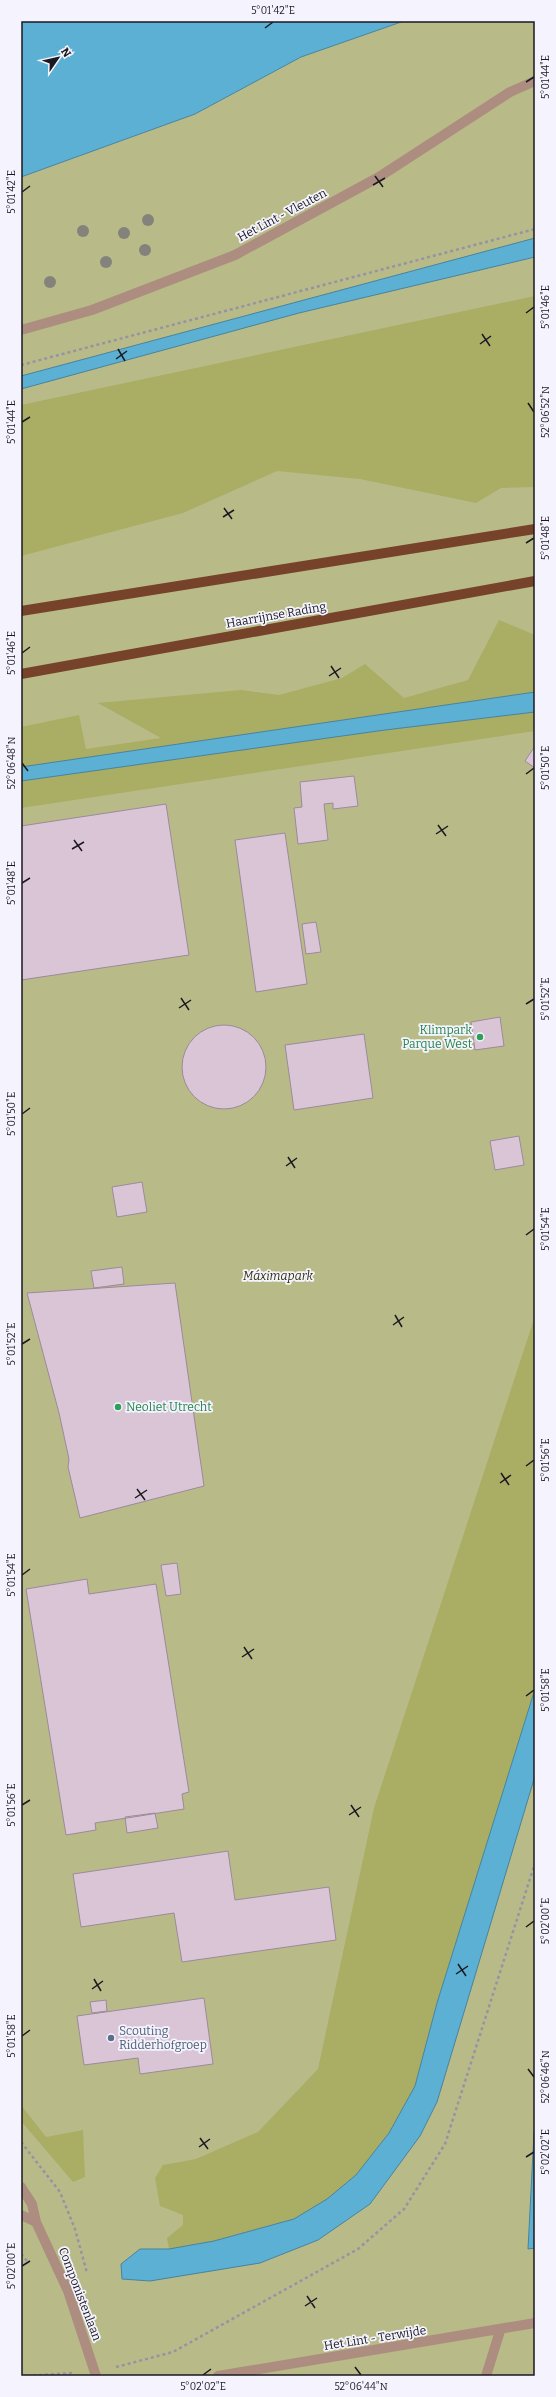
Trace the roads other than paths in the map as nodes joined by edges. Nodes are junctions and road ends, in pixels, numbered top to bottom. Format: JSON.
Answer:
{"nodes":[{"id":1,"x":535,"y":81,"type":"edge"},
{"id":2,"x":21,"y":330,"type":"edge"},
{"id":3,"x":535,"y":529,"type":"edge"},
{"id":4,"x":535,"y":581,"type":"edge"},
{"id":5,"x":21,"y":611,"type":"edge"},
{"id":6,"x":21,"y":674,"type":"edge"},
{"id":7,"x":21,"y":2188,"type":"edge"},
{"id":8,"x":21,"y":2215,"type":"edge"},
{"id":9,"x":36,"y":2222,"type":"junction"},
{"id":10,"x":535,"y":2323,"type":"edge"},
{"id":11,"x":500,"y":2331,"type":"junction"},
{"id":12,"x":96,"y":2374,"type":"edge"},
{"id":13,"x":218,"y":2376,"type":"edge"},
{"id":14,"x":486,"y":2376,"type":"edge"}],
"edges":[{"from":1,"to":2,"type":"street","name":"Het Lint - Vleuten"},
{"from":3,"to":5,"type":"main road"},
{"from":4,"to":6,"type":"main road","name":"Haarrijnse Rading"},
{"from":7,"to":9,"type":"street","name":"Componistenlaan"},
{"from":8,"to":9,"type":"street"},
{"from":9,"to":12,"type":"street","name":"Componistenlaan"},
{"from":10,"to":11,"type":"street","name":"Het Lint - Terwijde"},
{"from":11,"to":13,"type":"street","name":"Het Lint - Terwijde"},
{"from":11,"to":14,"type":"street"}]}
